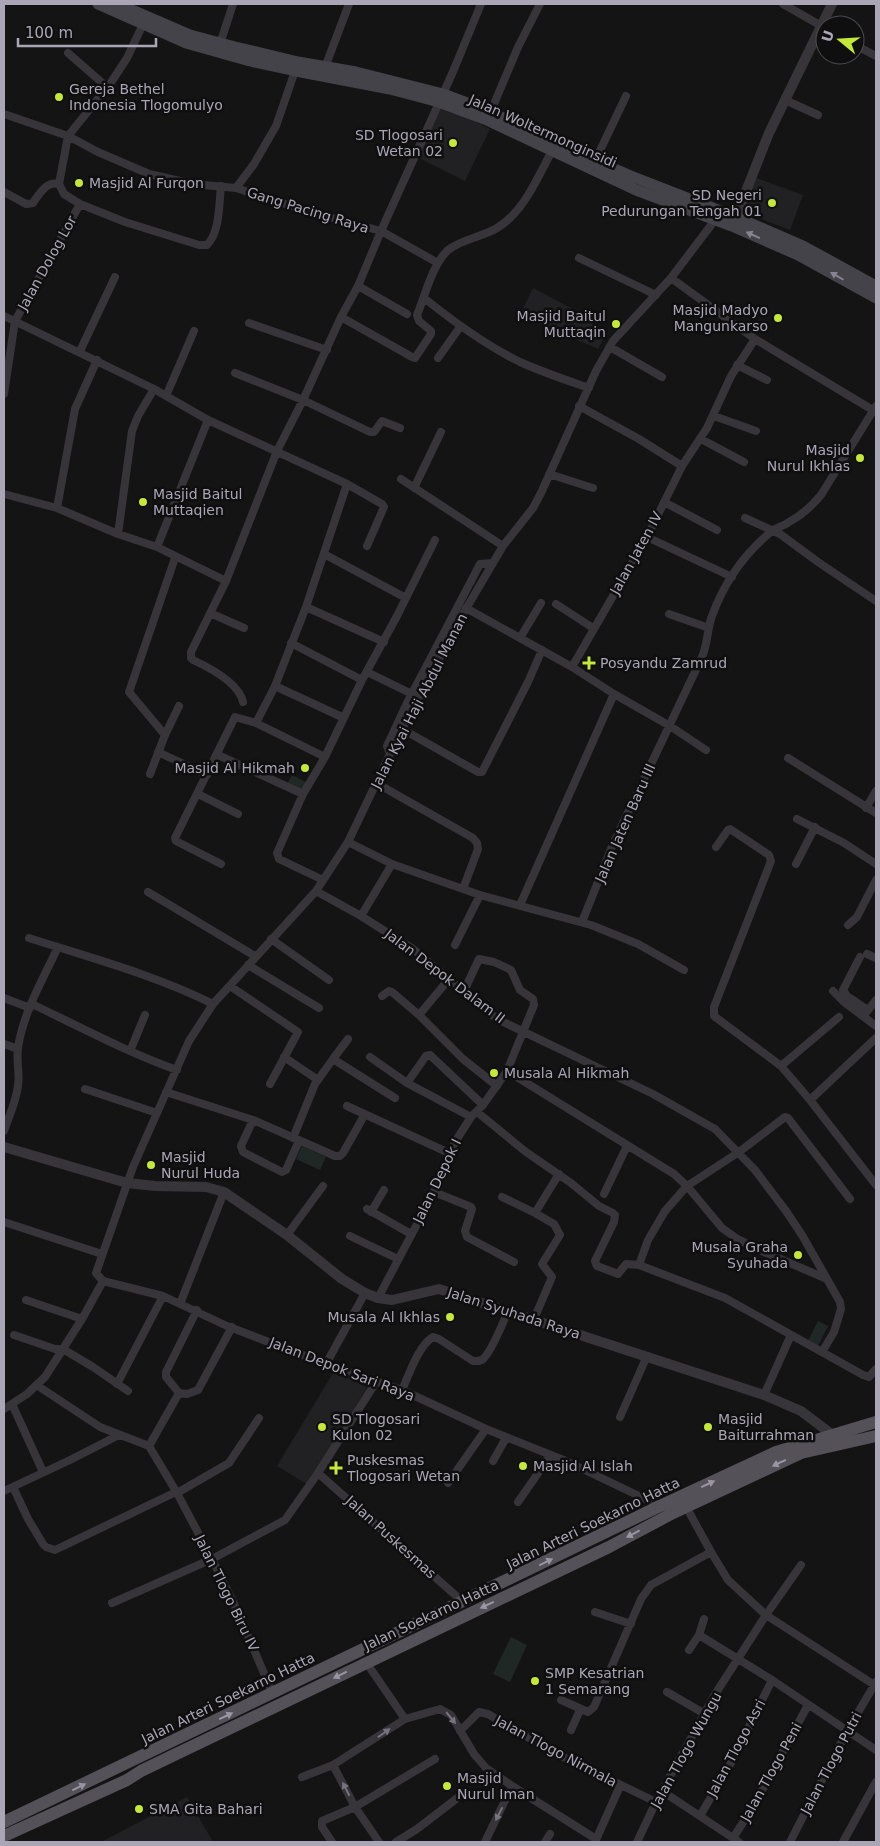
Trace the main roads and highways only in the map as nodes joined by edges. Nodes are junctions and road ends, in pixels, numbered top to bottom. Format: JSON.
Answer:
{"nodes":[{"id":1,"x":102,"y":4,"type":"edge"},
{"id":2,"x":118,"y":4,"type":"edge"},
{"id":3,"x":145,"y":21,"type":"junction"},
{"id":4,"x":518,"y":130,"type":"junction"},
{"id":5,"x":718,"y":216,"type":"junction"},
{"id":6,"x":800,"y":250,"type":"junction"},
{"id":7,"x":876,"y":286,"type":"edge"},
{"id":8,"x":876,"y":298,"type":"edge"},
{"id":9,"x":876,"y":1422,"type":"edge"},
{"id":10,"x":876,"y":1436,"type":"edge"},
{"id":11,"x":684,"y":1502,"type":"junction"},
{"id":12,"x":363,"y":1657,"type":"junction"},
{"id":13,"x":64,"y":1801,"type":"junction"},
{"id":14,"x":4,"y":1822,"type":"edge"},
{"id":15,"x":4,"y":1836,"type":"edge"}],
"edges":[{"from":1,"to":3,"type":"main road","name":"Jalan Woltermonginsidi"},
{"from":2,"to":3,"type":"main road","name":"Jalan Woltermonginsidi"},
{"from":3,"to":4,"type":"main road","name":"Jalan Woltermonginsidi"},
{"from":4,"to":5,"type":"main road","name":"Jalan Woltermonginsidi"},
{"from":4,"to":5,"type":"main road","name":"Jalan Woltermonginsidi"},
{"from":5,"to":6,"type":"main road","name":"Jalan Woltermonginsidi"},
{"from":6,"to":7,"type":"main road","name":"Jalan Woltermonginsidi"},
{"from":8,"to":6,"type":"main road","name":"Jalan Woltermonginsidi","one_way":true},
{"from":11,"to":9,"type":"main road","name":"Jalan Arteri Soekarno Hatta","one_way":true},
{"from":10,"to":11,"type":"main road","name":"Jalan Soekarno Hatta","one_way":true},
{"from":11,"to":12,"type":"main road","name":"Jalan Soekarno Hatta","one_way":true},
{"from":12,"to":11,"type":"main road","name":"Jalan Arteri Soekarno Hatta","one_way":true},
{"from":13,"to":12,"type":"main road","name":"Jalan Arteri Soekarno Hatta","one_way":true},
{"from":12,"to":13,"type":"main road","name":"Jalan Soekarno Hatta","one_way":true},
{"from":13,"to":14,"type":"main road","name":"Jalan Arteri Soekarno Hatta"},
{"from":13,"to":15,"type":"main road","name":"Jalan Soekarno Hatta"}]}
